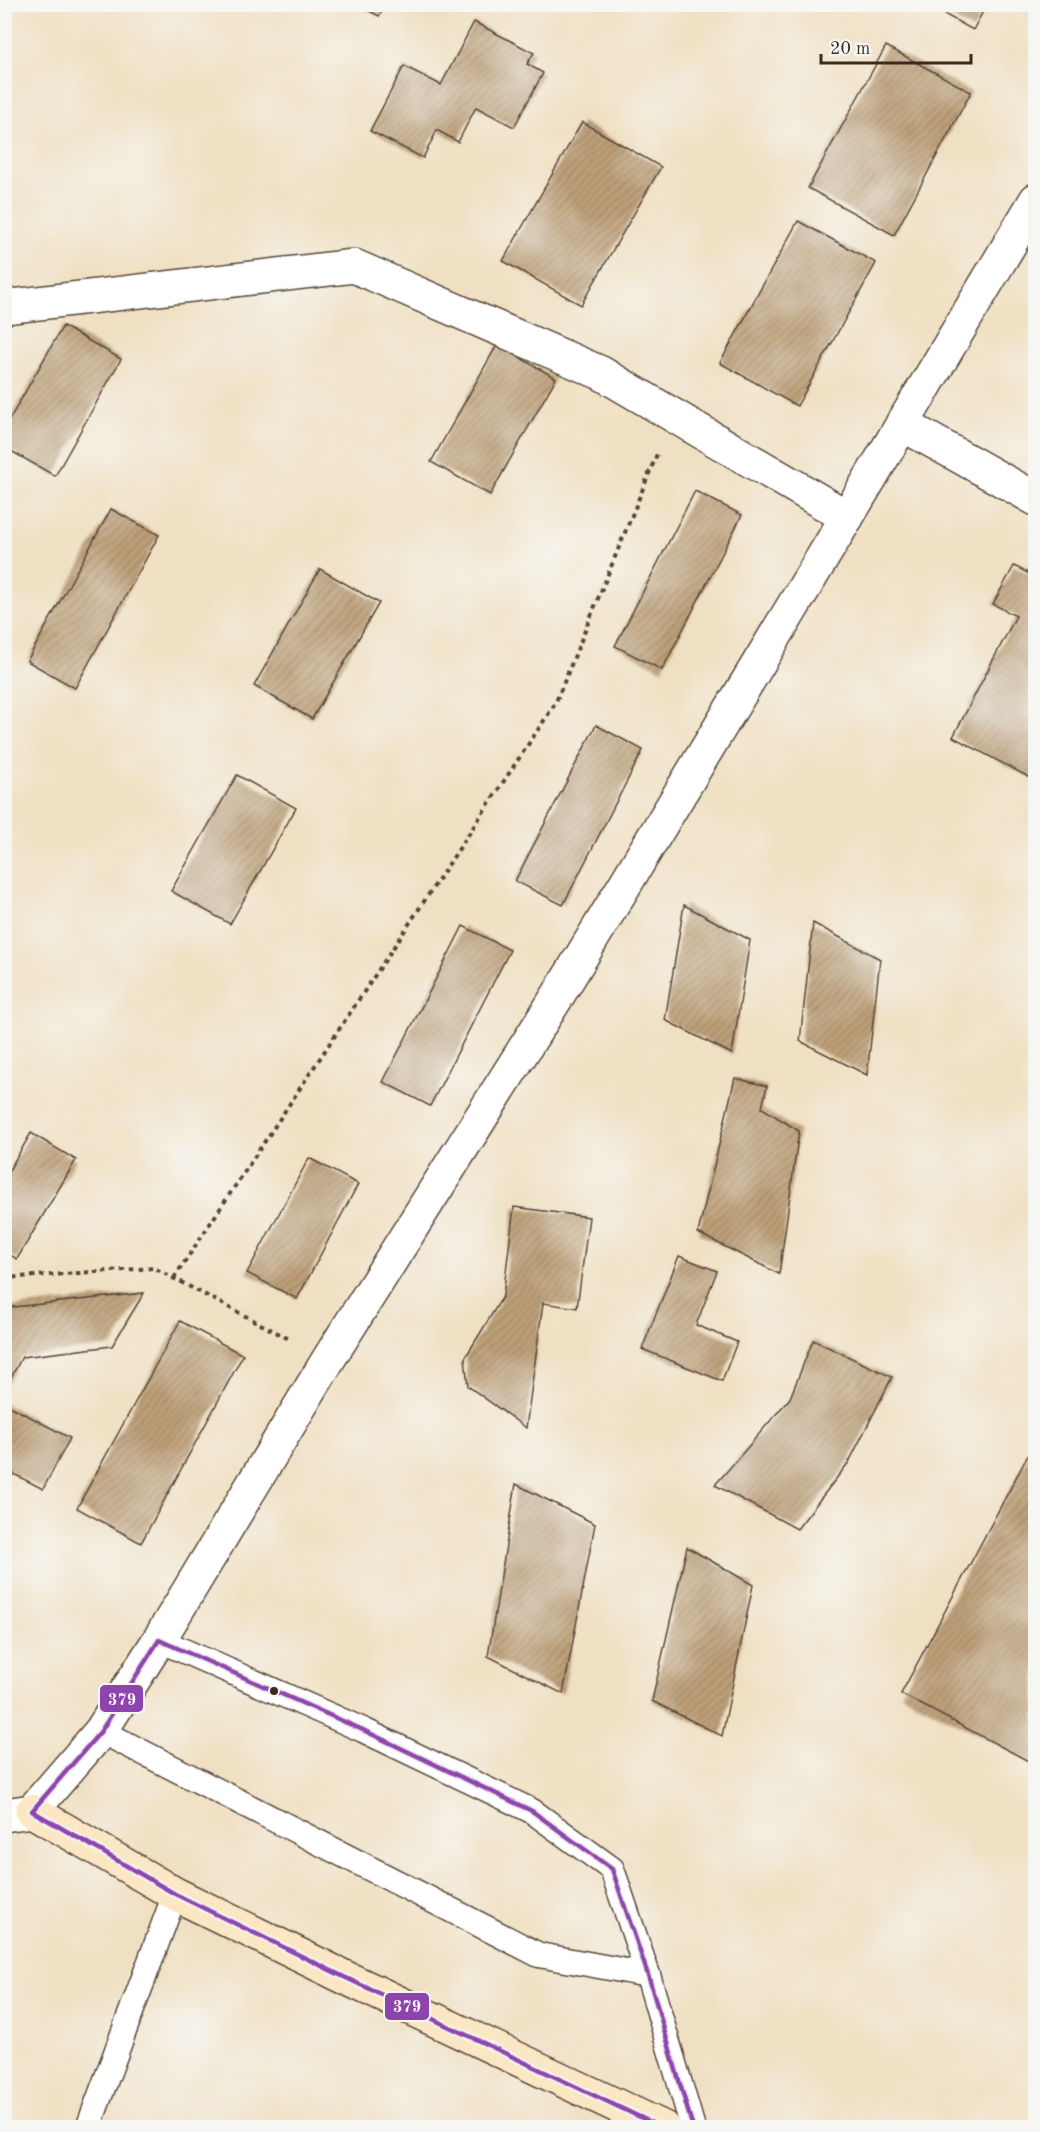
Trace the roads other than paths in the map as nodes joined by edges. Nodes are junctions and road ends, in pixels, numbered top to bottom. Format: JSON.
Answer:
{"nodes":[{"id":1,"x":1035,"y":200,"type":"edge"},
{"id":2,"x":4,"y":307,"type":"edge"},
{"id":3,"x":902,"y":424,"type":"junction"},
{"id":4,"x":1035,"y":499,"type":"edge"},
{"id":5,"x":847,"y":517,"type":"junction"},
{"id":6,"x":159,"y":1640,"type":"junction"},
{"id":7,"x":101,"y":1731,"type":"junction"},
{"id":8,"x":18,"y":1813,"type":"edge"},
{"id":9,"x":175,"y":1894,"type":"junction"},
{"id":10,"x":648,"y":1975,"type":"junction"},
{"id":11,"x":88,"y":2127,"type":"edge"},
{"id":12,"x":664,"y":2127,"type":"edge"},
{"id":13,"x":693,"y":2127,"type":"edge"}],
"edges":[{"from":1,"to":3,"type":"street"},
{"from":2,"to":5,"type":"street"},
{"from":3,"to":4,"type":"street"},
{"from":3,"to":5,"type":"street"},
{"from":5,"to":6,"type":"street"},
{"from":6,"to":7,"type":"street"},
{"from":6,"to":10,"type":"lane"},
{"from":7,"to":8,"type":"street"},
{"from":7,"to":10,"type":"lane"},
{"from":8,"to":9,"type":"street"},
{"from":9,"to":11,"type":"lane"},
{"from":9,"to":12,"type":"street"},
{"from":10,"to":13,"type":"lane"}]}
